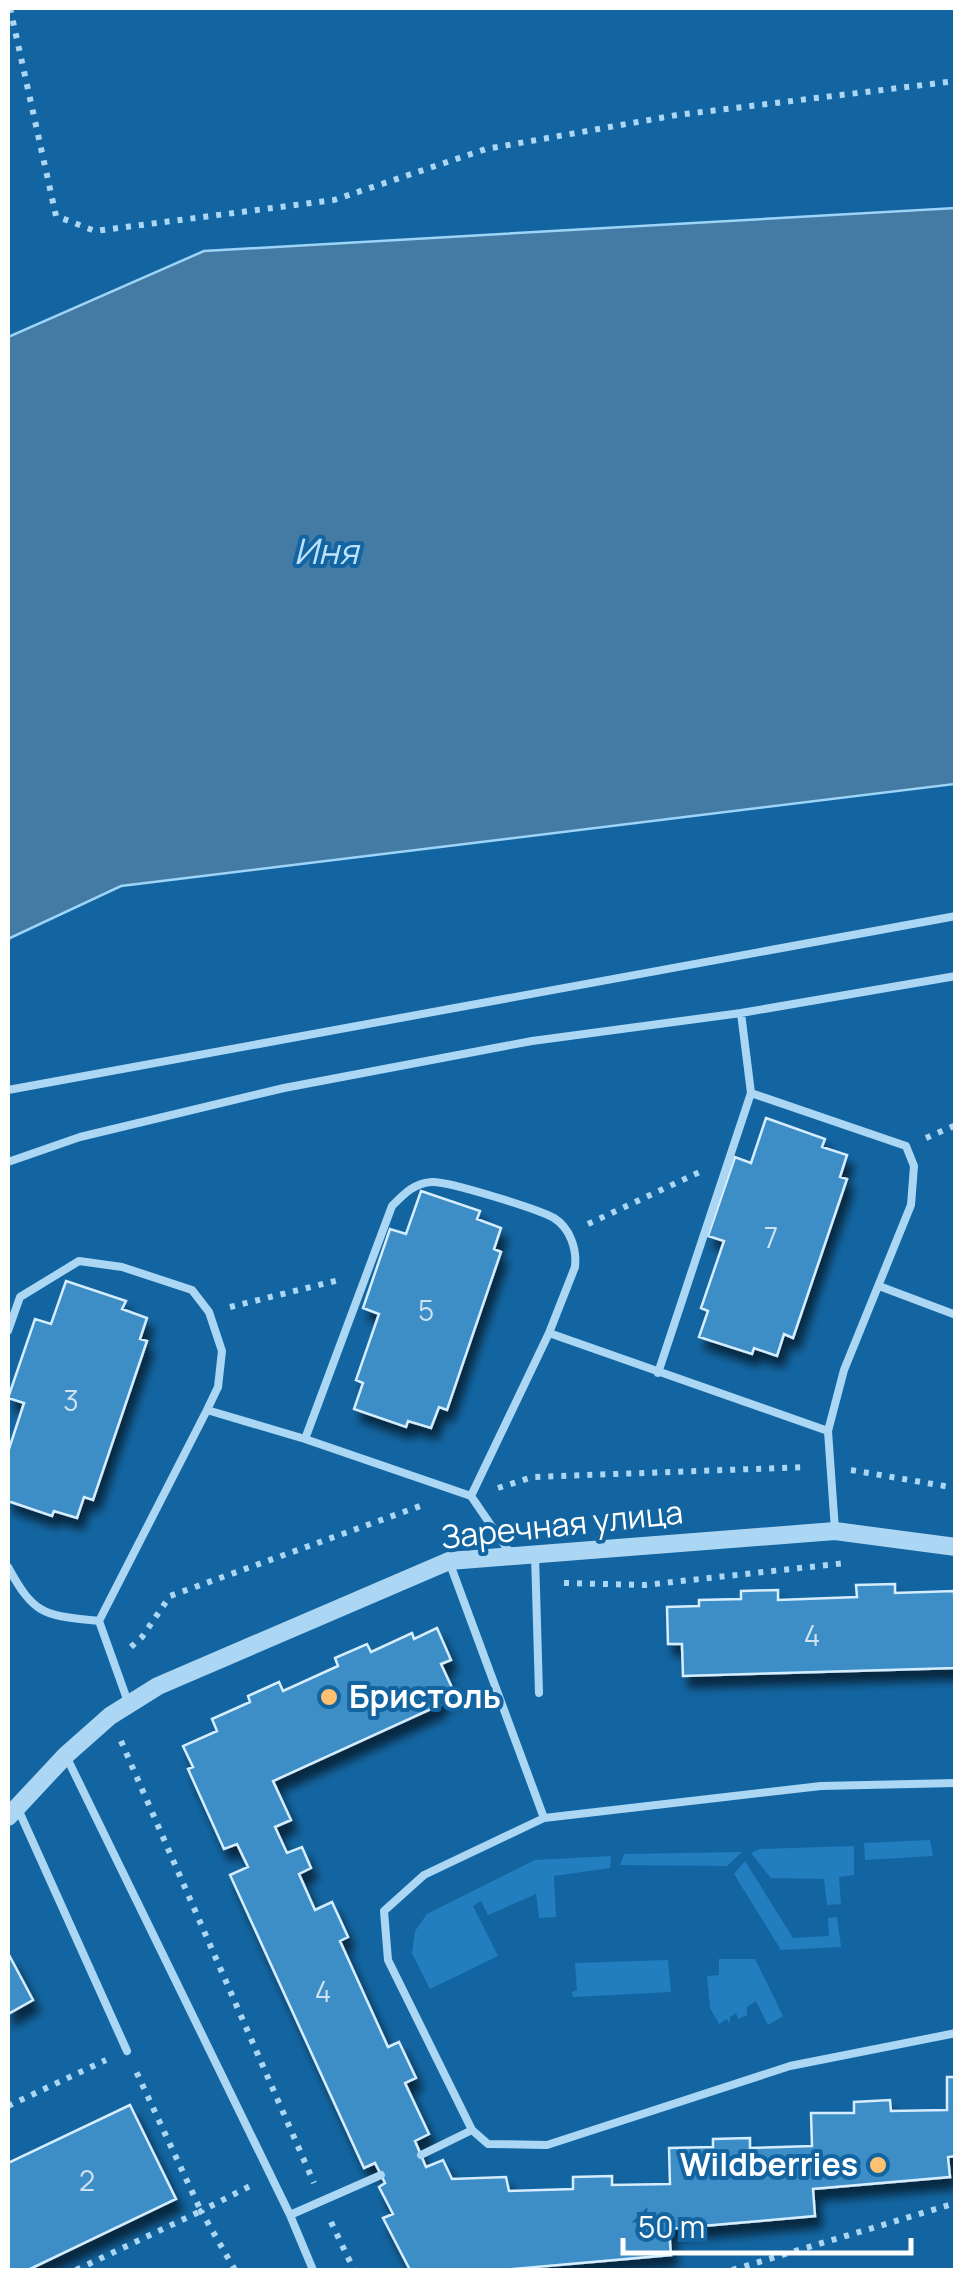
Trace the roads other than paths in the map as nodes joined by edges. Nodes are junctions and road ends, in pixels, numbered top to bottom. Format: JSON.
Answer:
{"nodes":[{"id":1,"x":956,"y":916,"type":"edge"},
{"id":2,"x":956,"y":976,"type":"edge"},
{"id":3,"x":741,"y":1013,"type":"junction"},
{"id":4,"x":8,"y":1090,"type":"edge"},
{"id":5,"x":750,"y":1093,"type":"junction"},
{"id":6,"x":8,"y":1162,"type":"edge"},
{"id":7,"x":879,"y":1286,"type":"junction"},
{"id":8,"x":20,"y":1298,"type":"junction"},
{"id":9,"x":8,"y":1299,"type":"edge"},
{"id":10,"x":956,"y":1314,"type":"edge"},
{"id":11,"x":8,"y":1331,"type":"edge"},
{"id":12,"x":549,"y":1334,"type":"junction"},
{"id":13,"x":658,"y":1373,"type":"junction"},
{"id":14,"x":207,"y":1410,"type":"junction"},
{"id":15,"x":828,"y":1431,"type":"junction"},
{"id":16,"x":305,"y":1439,"type":"junction"},
{"id":17,"x":471,"y":1496,"type":"junction"},
{"id":18,"x":835,"y":1530,"type":"junction"},
{"id":19,"x":956,"y":1548,"type":"edge"},
{"id":20,"x":535,"y":1555,"type":"junction"},
{"id":21,"x":512,"y":1556,"type":"junction"},
{"id":22,"x":449,"y":1560,"type":"junction"},
{"id":23,"x":8,"y":1567,"type":"edge"},
{"id":24,"x":99,"y":1622,"type":"junction"},
{"id":25,"x":539,"y":1693,"type":"dead end"},
{"id":26,"x":129,"y":1706,"type":"junction"},
{"id":27,"x":66,"y":1755,"type":"junction"},
{"id":28,"x":956,"y":1783,"type":"edge"},
{"id":29,"x":12,"y":1811,"type":"edge"},
{"id":30,"x":544,"y":1818,"type":"junction"},
{"id":31,"x":956,"y":2033,"type":"edge"},
{"id":32,"x":126,"y":2051,"type":"road end"},
{"id":33,"x":472,"y":2130,"type":"junction"},
{"id":34,"x":421,"y":2155,"type":"dead end"},
{"id":35,"x":381,"y":2174,"type":"dead end"},
{"id":36,"x":290,"y":2215,"type":"junction"},
{"id":37,"x":312,"y":2270,"type":"edge"}],
"edges":[{"from":1,"to":4,"type":"lane"},
{"from":2,"to":3,"type":"lane"},
{"from":3,"to":5,"type":"lane"},
{"from":3,"to":6,"type":"lane"},
{"from":5,"to":7,"type":"lane"},
{"from":5,"to":13,"type":"lane"},
{"from":7,"to":10,"type":"lane"},
{"from":7,"to":15,"type":"lane"},
{"from":8,"to":9,"type":"lane"},
{"from":8,"to":11,"type":"lane"},
{"from":8,"to":14,"type":"lane"},
{"from":12,"to":13,"type":"lane"},
{"from":12,"to":16,"type":"lane"},
{"from":12,"to":17,"type":"lane"},
{"from":13,"to":15,"type":"lane"},
{"from":14,"to":16,"type":"lane"},
{"from":14,"to":24,"type":"lane"},
{"from":15,"to":18,"type":"lane"},
{"from":16,"to":17,"type":"lane"},
{"from":17,"to":21,"type":"lane"},
{"from":18,"to":19,"type":"street","name":"Заречная улица"},
{"from":18,"to":20,"type":"street","name":"Заречная улица"},
{"from":20,"to":21,"type":"street","name":"Заречная улица"},
{"from":20,"to":25,"type":"lane"},
{"from":21,"to":22,"type":"street","name":"Заречная улица"},
{"from":22,"to":26,"type":"street","name":"Заречная улица"},
{"from":22,"to":30,"type":"lane"},
{"from":23,"to":24,"type":"lane"},
{"from":24,"to":26,"type":"lane"},
{"from":26,"to":27,"type":"street","name":"Заречная улица"},
{"from":27,"to":29,"type":"street","name":"Заречная улица"},
{"from":27,"to":36,"type":"lane"},
{"from":28,"to":30,"type":"lane"},
{"from":29,"to":32,"type":"lane"},
{"from":30,"to":33,"type":"lane"},
{"from":31,"to":33,"type":"lane"},
{"from":33,"to":34,"type":"lane"},
{"from":35,"to":36,"type":"lane"},
{"from":36,"to":37,"type":"lane"}]}
